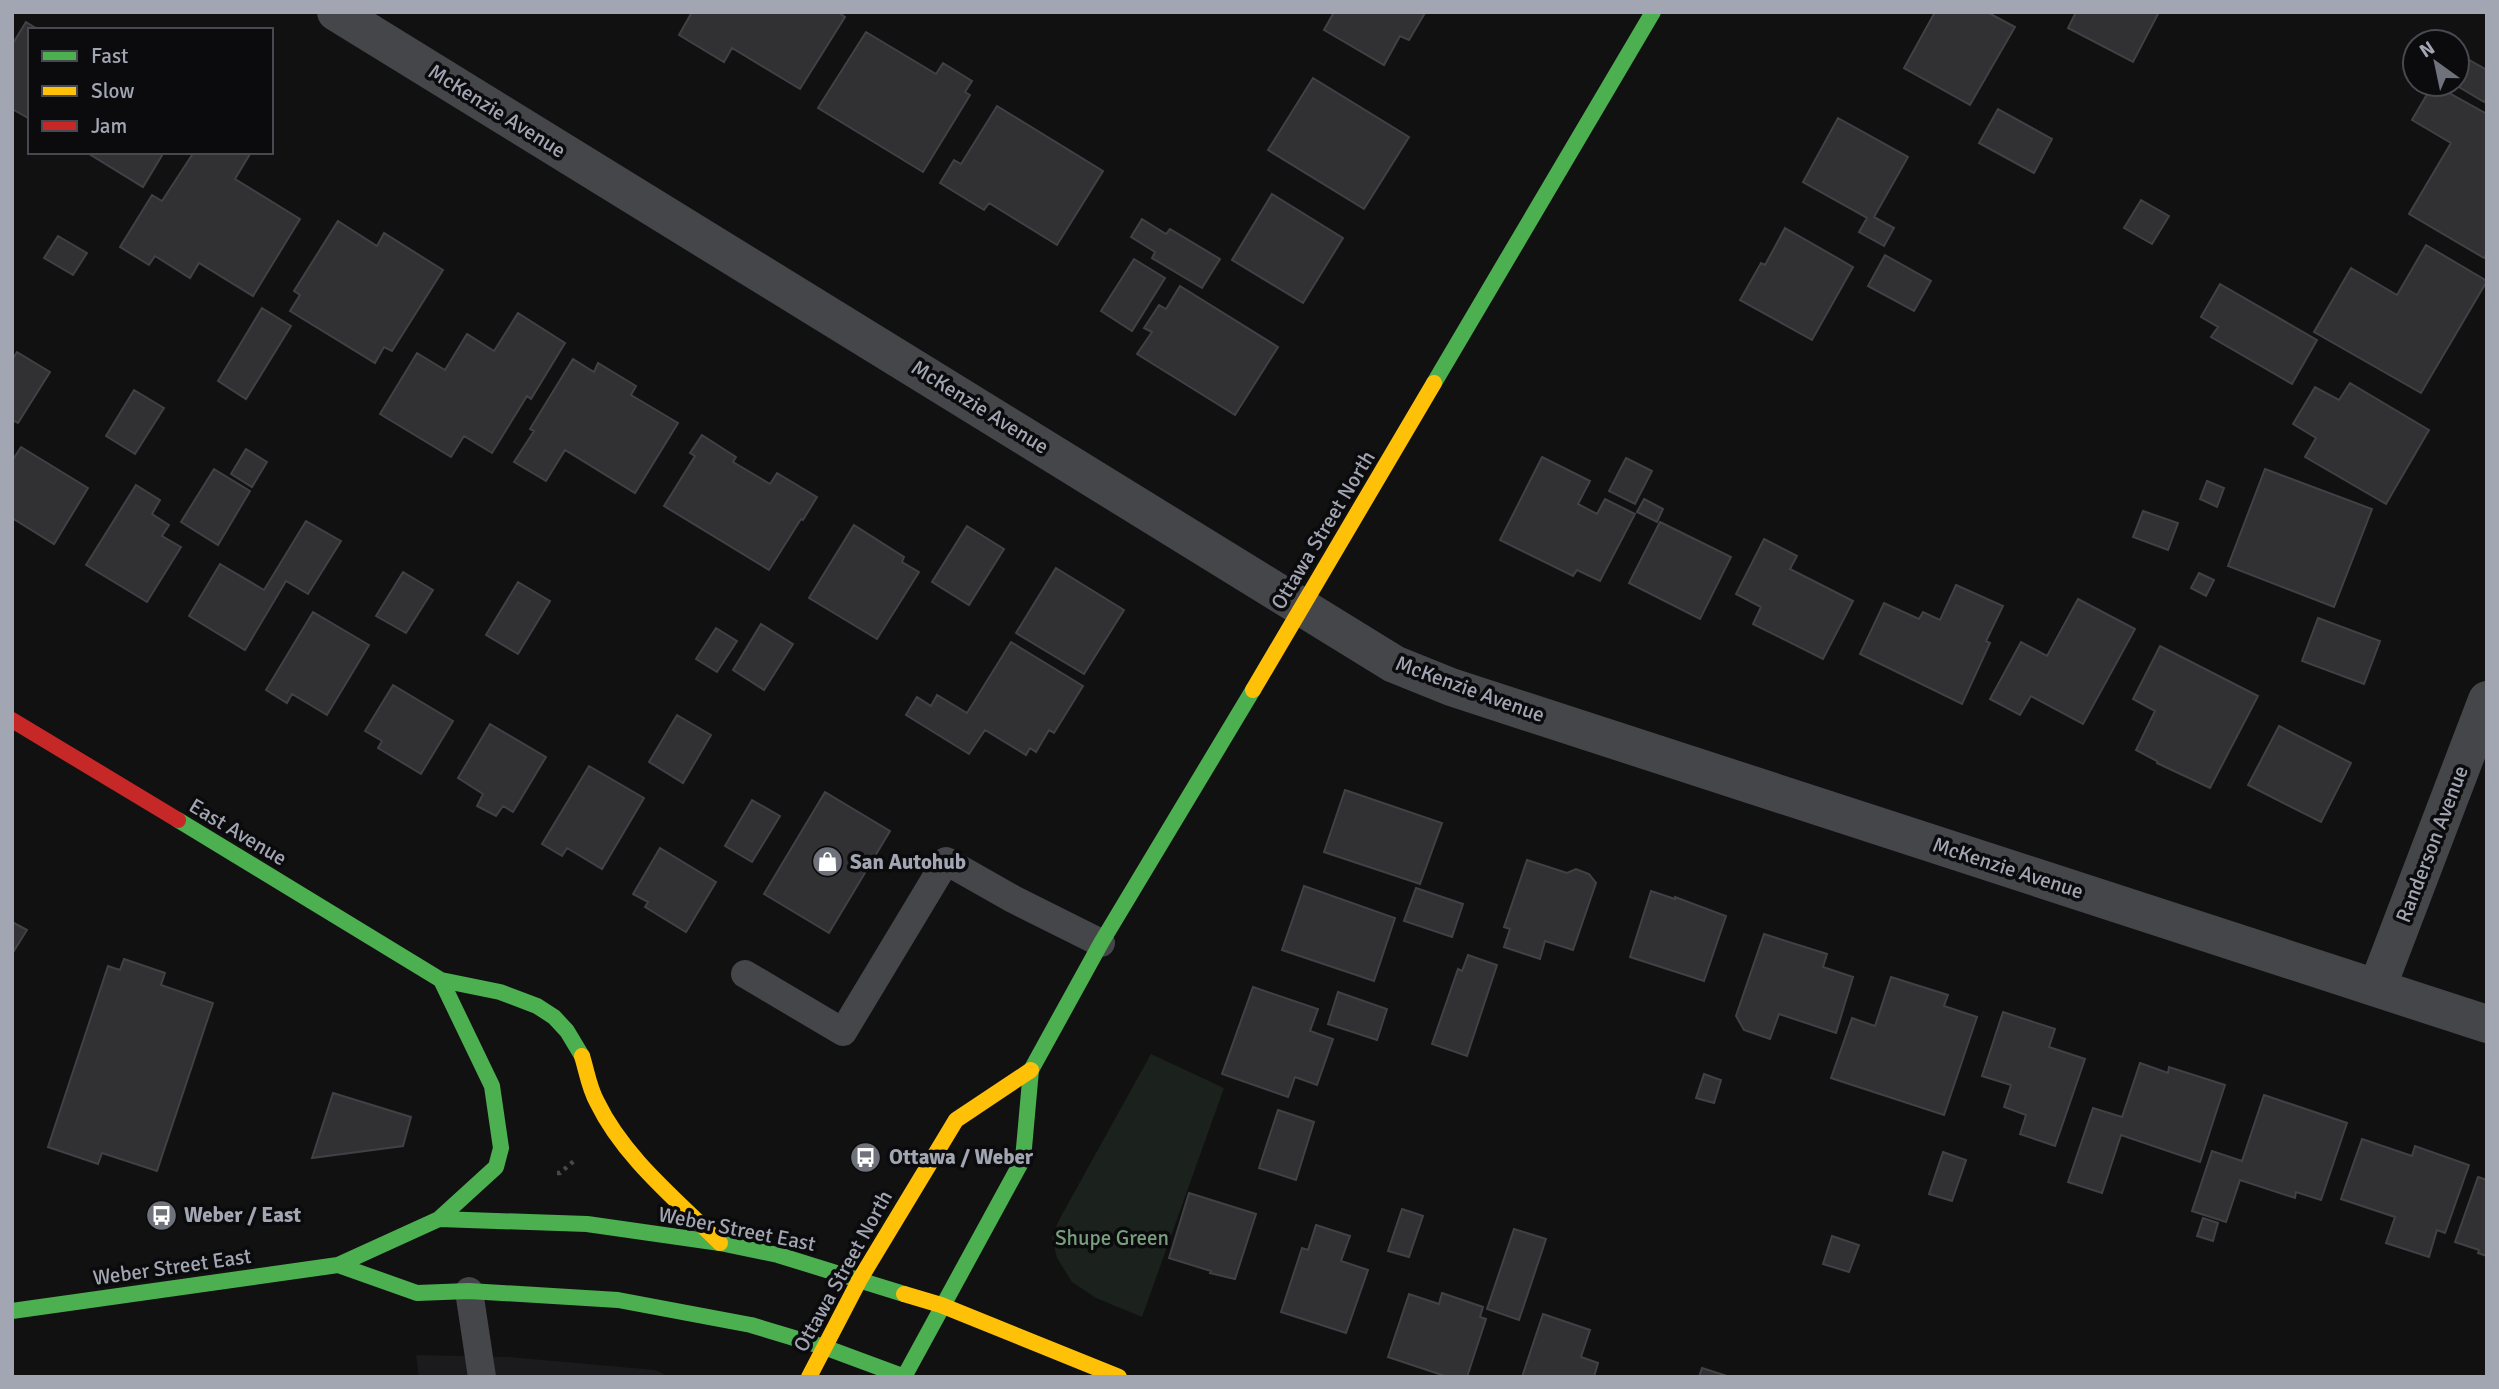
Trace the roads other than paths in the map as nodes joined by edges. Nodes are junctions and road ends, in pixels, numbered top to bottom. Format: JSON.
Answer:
{"nodes":[{"id":1,"x":336,"y":12,"type":"edge"},
{"id":2,"x":1653,"y":12,"type":"edge"},
{"id":3,"x":1303,"y":606,"type":"junction"},
{"id":4,"x":2487,"y":700,"type":"edge"},
{"id":5,"x":12,"y":720,"type":"edge"},
{"id":6,"x":1101,"y":943,"type":"junction"},
{"id":7,"x":745,"y":974,"type":"dead end"},
{"id":8,"x":441,"y":980,"type":"junction"},
{"id":9,"x":2377,"y":988,"type":"junction"},
{"id":10,"x":2487,"y":1024,"type":"edge"},
{"id":11,"x":1031,"y":1070,"type":"junction"},
{"id":12,"x":439,"y":1219,"type":"junction"},
{"id":13,"x":720,"y":1243,"type":"junction"},
{"id":14,"x":338,"y":1265,"type":"junction"},
{"id":15,"x":860,"y":1279,"type":"junction"},
{"id":16,"x":469,"y":1291,"type":"junction"},
{"id":17,"x":941,"y":1305,"type":"junction"},
{"id":18,"x":12,"y":1311,"type":"edge"},
{"id":19,"x":824,"y":1347,"type":"junction"},
{"id":20,"x":482,"y":1377,"type":"edge"},
{"id":21,"x":809,"y":1377,"type":"edge"},
{"id":22,"x":904,"y":1377,"type":"edge"},
{"id":23,"x":1119,"y":1377,"type":"edge"}],
"edges":[{"from":1,"to":3,"type":"street","name":"McKenzie Avenue"},
{"from":2,"to":3,"type":"main road","name":"Ottawa Street North"},
{"from":3,"to":6,"type":"main road","name":"Ottawa Street North"},
{"from":3,"to":9,"type":"street","name":"McKenzie Avenue"},
{"from":4,"to":9,"type":"street","name":"Randerson Avenue"},
{"from":5,"to":8,"type":"main road","name":"East Avenue"},
{"from":6,"to":7,"type":"lane"},
{"from":6,"to":11,"type":"main road","name":"Ottawa Street North"},
{"from":8,"to":12,"type":"main road"},
{"from":8,"to":13,"type":"main road","name":"East Avenue"},
{"from":9,"to":10,"type":"street","name":"McKenzie Avenue"},
{"from":11,"to":15,"type":"main road","name":"Ottawa Street North"},
{"from":11,"to":17,"type":"main road","name":"Ottawa Street North"},
{"from":12,"to":13,"type":"main road","name":"Weber Street East"},
{"from":12,"to":14,"type":"main road","name":"Weber Street East"},
{"from":13,"to":15,"type":"main road","name":"Weber Street East"},
{"from":14,"to":16,"type":"main road","name":"Weber Street East"},
{"from":14,"to":18,"type":"main road","name":"Weber Street East"},
{"from":15,"to":17,"type":"main road","name":"Weber Street East"},
{"from":15,"to":19,"type":"main road","name":"Ottawa Street North"},
{"from":16,"to":19,"type":"main road","name":"Weber Street East"},
{"from":16,"to":20,"type":"lane"},
{"from":17,"to":22,"type":"main road","name":"Ottawa Street North"},
{"from":17,"to":23,"type":"main road","name":"Weber Street East"},
{"from":19,"to":21,"type":"main road","name":"Ottawa Street North"},
{"from":19,"to":22,"type":"main road","name":"Weber Street East"}]}
